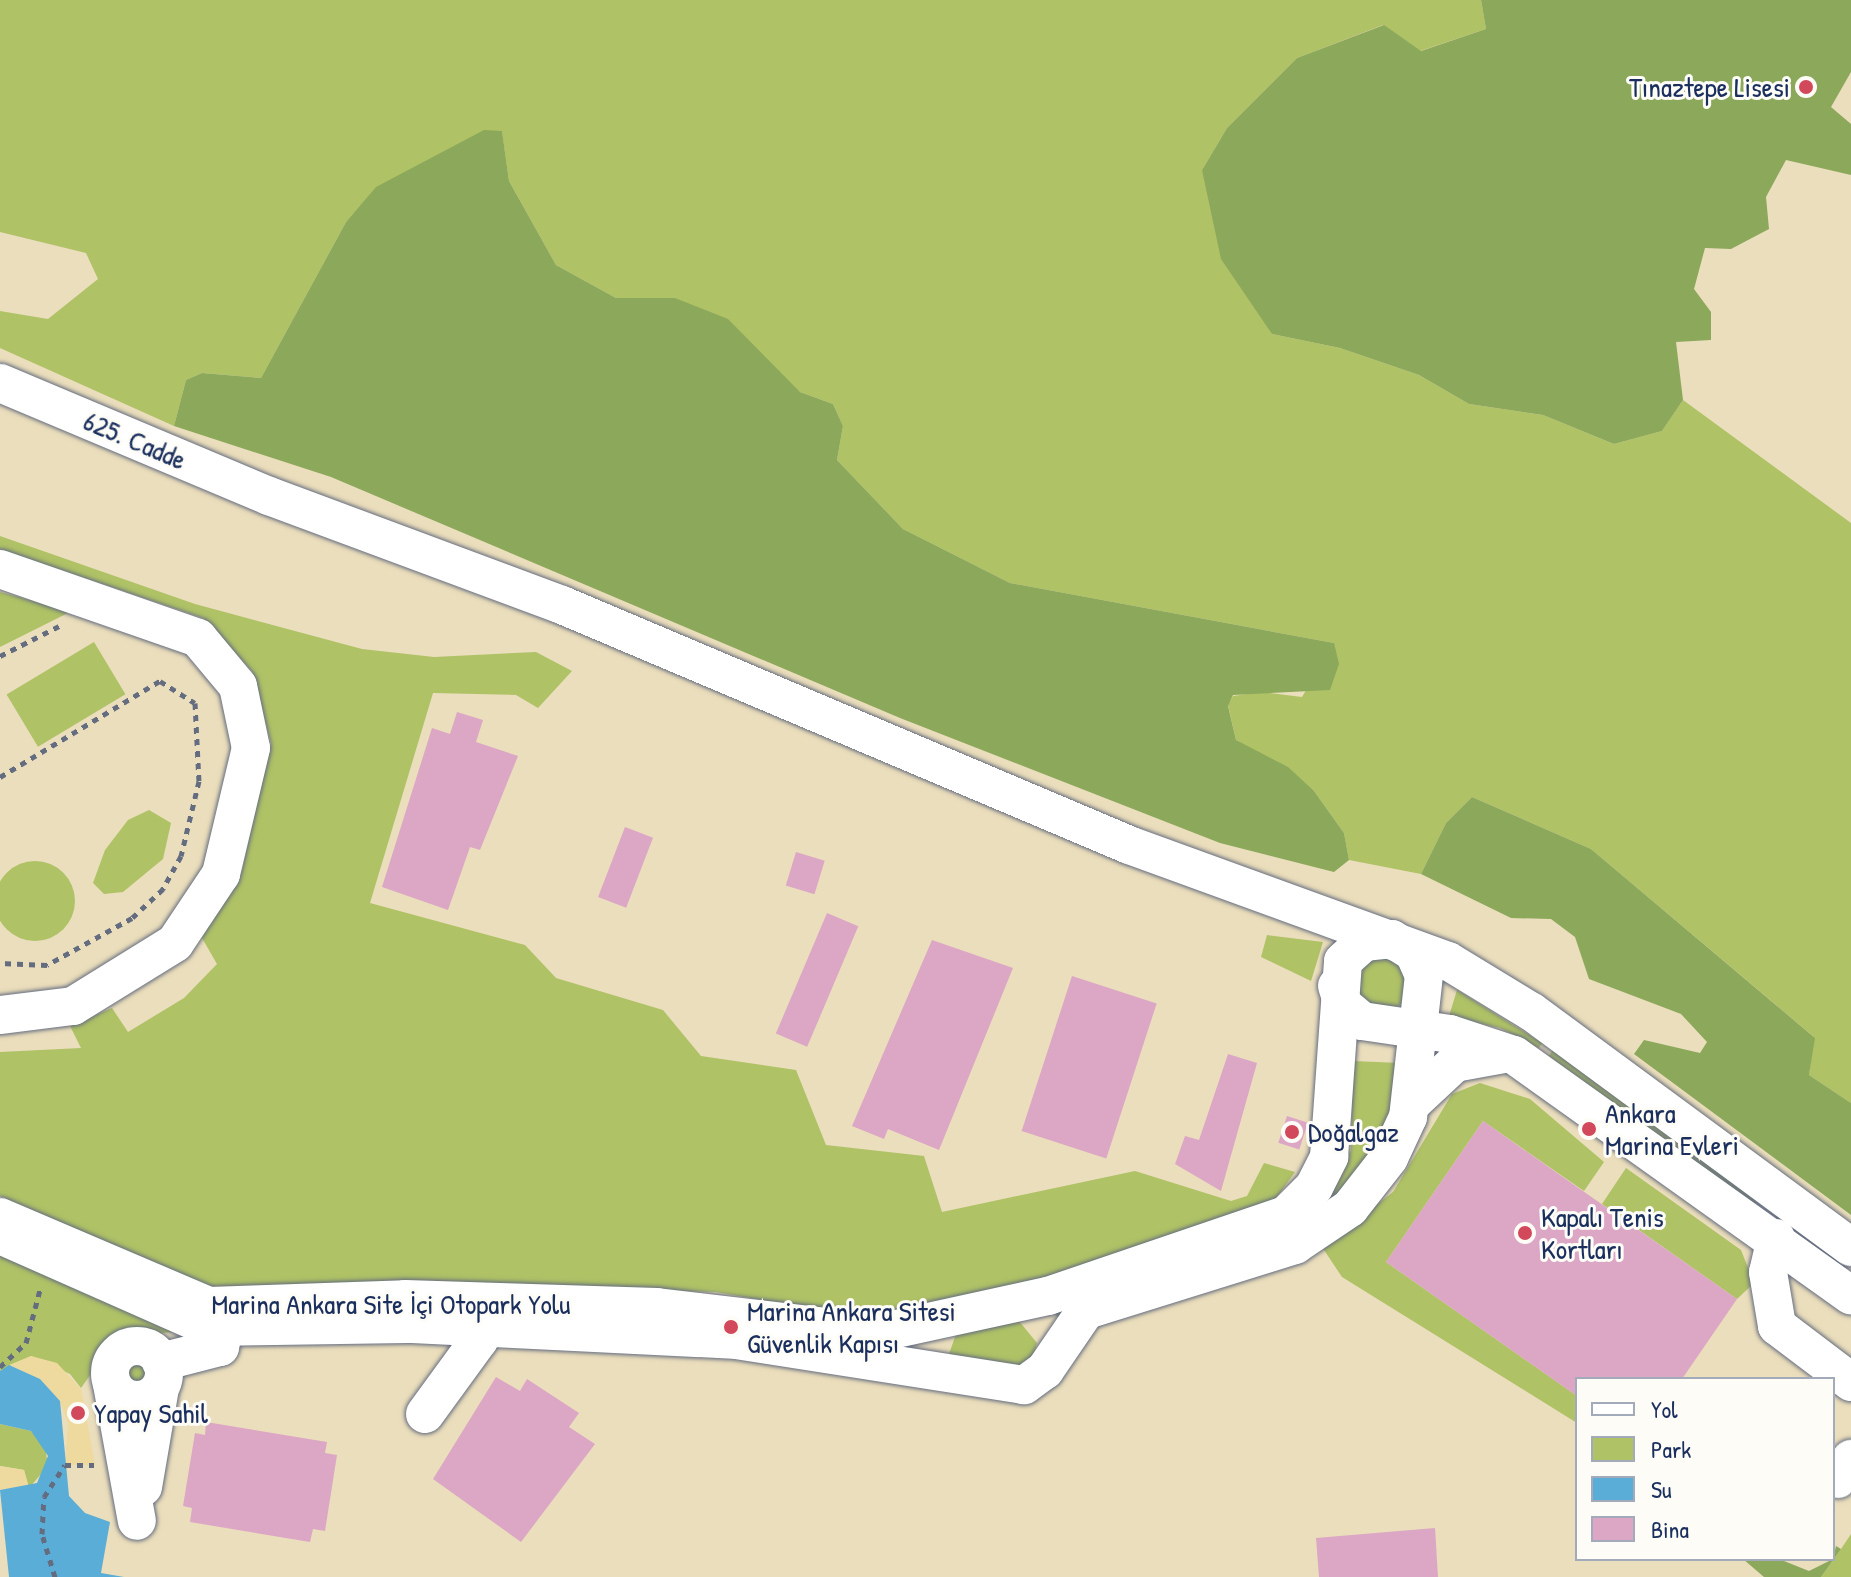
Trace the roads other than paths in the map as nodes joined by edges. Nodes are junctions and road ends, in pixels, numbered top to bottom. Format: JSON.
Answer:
{"nodes":[{"id":1,"x":0,"y":383,"type":"edge"},
{"id":2,"x":0,"y":569,"type":"edge"},
{"id":3,"x":1316,"y":911,"type":"junction"},
{"id":4,"x":1392,"y":939,"type":"junction"},
{"id":5,"x":1338,"y":980,"type":"junction"},
{"id":6,"x":0,"y":1015,"type":"edge"},
{"id":7,"x":1421,"y":1029,"type":"junction"},
{"id":8,"x":1514,"y":1055,"type":"junction"},
{"id":9,"x":1413,"y":1102,"type":"junction"},
{"id":10,"x":0,"y":1217,"type":"edge"},
{"id":11,"x":0,"y":1235,"type":"edge"},
{"id":12,"x":1776,"y":1238,"type":"junction"},
{"id":13,"x":1851,"y":1247,"type":"edge"},
{"id":14,"x":1851,"y":1295,"type":"edge"},
{"id":15,"x":1013,"y":1304,"type":"junction"},
{"id":16,"x":483,"y":1314,"type":"junction"},
{"id":17,"x":227,"y":1318,"type":"junction"},
{"id":18,"x":951,"y":1319,"type":"junction"},
{"id":19,"x":1054,"y":1354,"type":"junction"},
{"id":20,"x":161,"y":1375,"type":"junction"},
{"id":21,"x":954,"y":1378,"type":"junction"},
{"id":22,"x":1851,"y":1382,"type":"edge"},
{"id":23,"x":425,"y":1414,"type":"dead end"}],
"edges":[{"from":1,"to":3,"type":"street","name":"625. Cadde"},
{"from":2,"to":6,"type":"street"},
{"from":3,"to":4,"type":"street","name":"625. Cadde"},
{"from":3,"to":5,"type":"street"},
{"from":4,"to":5,"type":"street"},
{"from":4,"to":7,"type":"street"},
{"from":4,"to":13,"type":"street","name":"625. Cadde"},
{"from":5,"to":7,"type":"street"},
{"from":5,"to":15,"type":"street"},
{"from":7,"to":8,"type":"street"},
{"from":7,"to":9,"type":"street"},
{"from":8,"to":9,"type":"street"},
{"from":8,"to":12,"type":"street"},
{"from":9,"to":19,"type":"street"},
{"from":10,"to":17,"type":"street","name":"Marina Ankara Site İçi Otopark Yolu"},
{"from":11,"to":17,"type":"street"},
{"from":12,"to":14,"type":"street"},
{"from":12,"to":22,"type":"street"},
{"from":15,"to":18,"type":"street"},
{"from":15,"to":19,"type":"street"},
{"from":16,"to":17,"type":"street","name":"Marina Ankara Site İçi Otopark Yolu"},
{"from":16,"to":18,"type":"street","name":"Marina Ankara Site İçi Otopark Yolu"},
{"from":16,"to":21,"type":"street"},
{"from":16,"to":23,"type":"street"},
{"from":17,"to":20,"type":"street"},
{"from":18,"to":21,"type":"street"},
{"from":19,"to":21,"type":"street"},
{"from":20,"to":20,"type":"street"}]}
